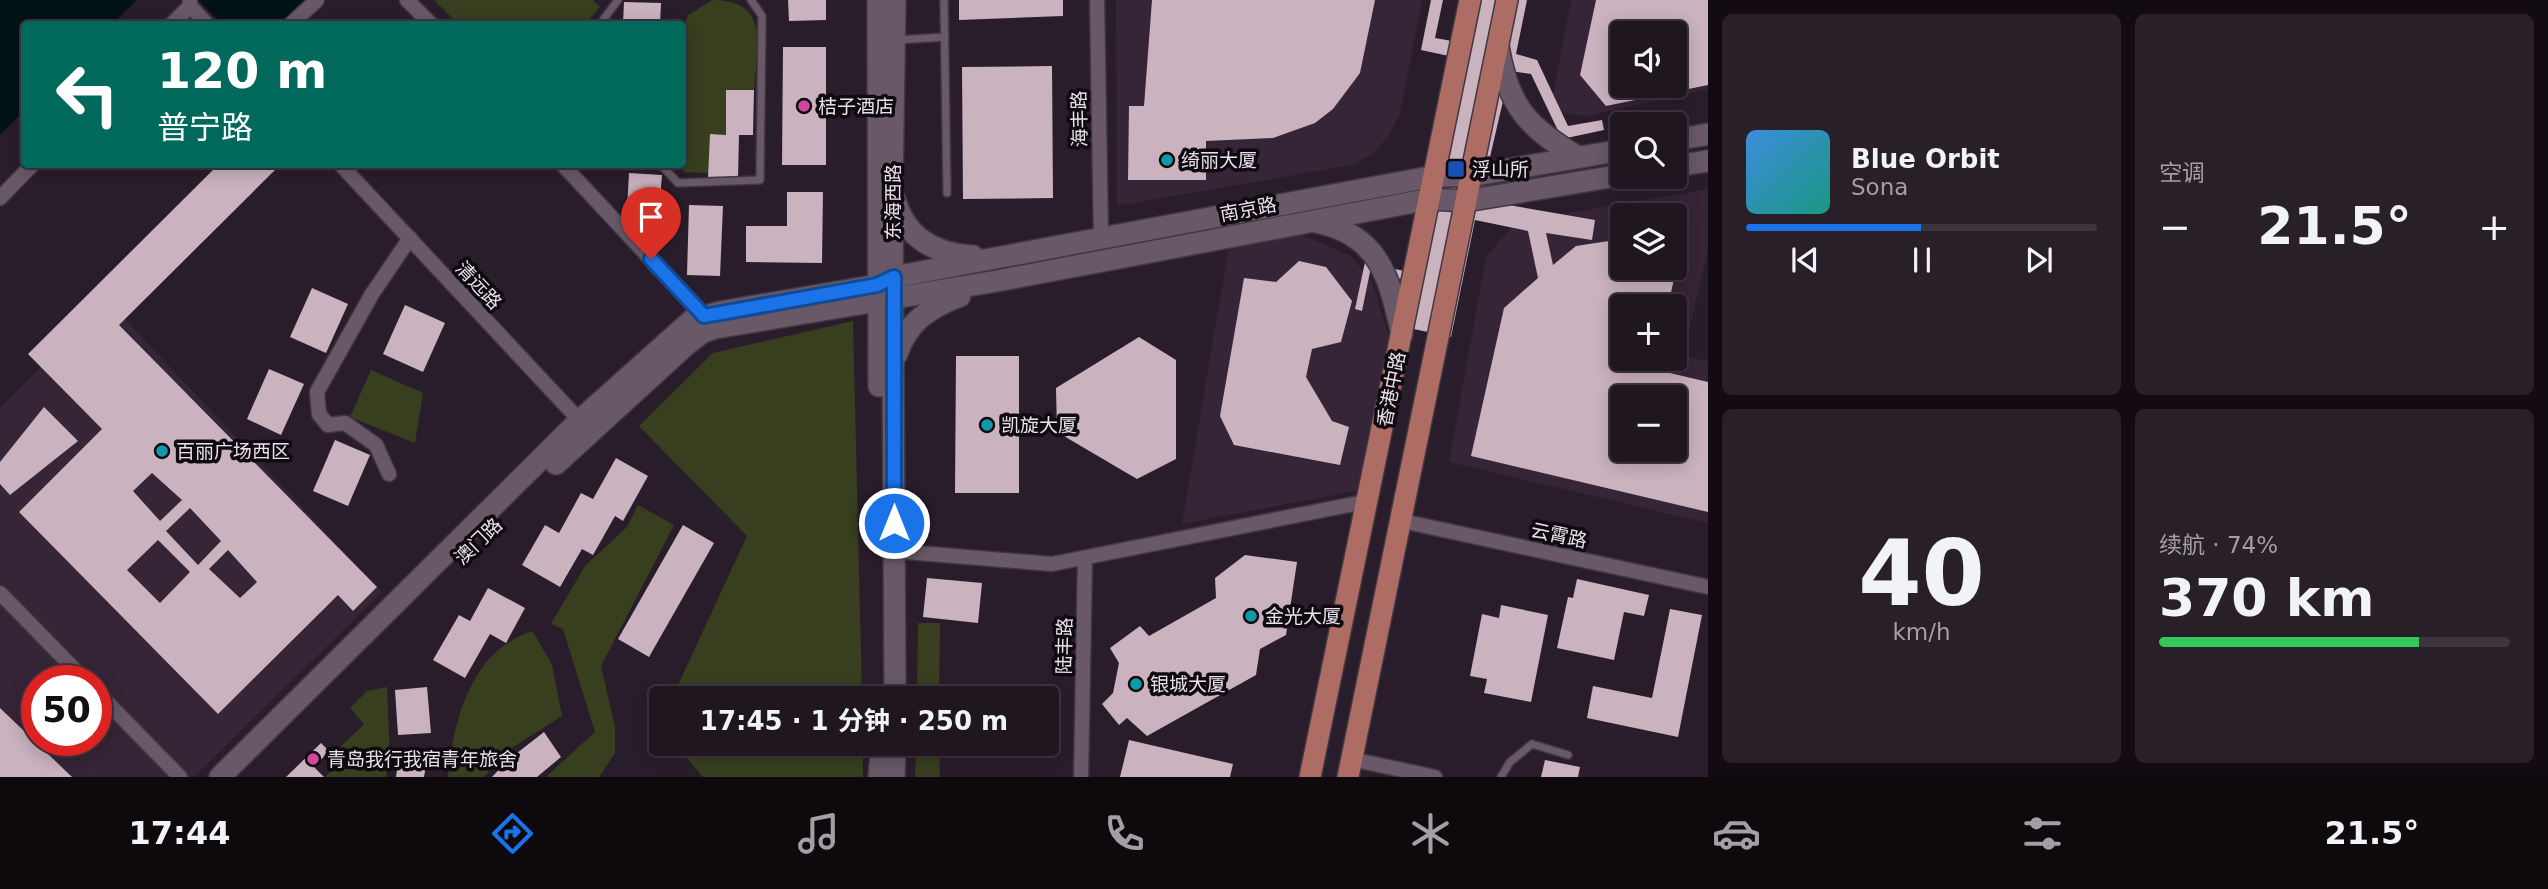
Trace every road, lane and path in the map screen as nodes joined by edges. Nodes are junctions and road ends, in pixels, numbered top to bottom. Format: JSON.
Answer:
{"nodes":[{"id":1,"x":317,"y":0,"type":"edge"},
{"id":2,"x":407,"y":0,"type":"edge"},
{"id":3,"x":618,"y":0,"type":"edge"},
{"id":4,"x":751,"y":0,"type":"edge"},
{"id":5,"x":878,"y":0,"type":"edge"},
{"id":6,"x":895,"y":0,"type":"edge"},
{"id":7,"x":944,"y":0,"type":"edge"},
{"id":8,"x":1097,"y":0,"type":"edge"},
{"id":9,"x":1470,"y":0,"type":"edge"},
{"id":10,"x":1507,"y":0,"type":"edge"},
{"id":11,"x":190,"y":3,"type":"edge"},
{"id":12,"x":175,"y":21,"type":"edge"},
{"id":13,"x":205,"y":21,"type":"edge"},
{"id":14,"x":294,"y":21,"type":"edge"},
{"id":15,"x":425,"y":21,"type":"edge"},
{"id":16,"x":602,"y":21,"type":"edge"},
{"id":17,"x":944,"y":37,"type":"junction"},
{"id":18,"x":895,"y":40,"type":"junction"},
{"id":19,"x":1498,"y":43,"type":"junction"},
{"id":20,"x":1708,"y":134,"type":"edge"},
{"id":21,"x":1687,"y":138,"type":"edge"},
{"id":22,"x":1610,"y":152,"type":"edge"},
{"id":23,"x":1578,"y":158,"type":"junction"},
{"id":24,"x":1708,"y":161,"type":"edge"},
{"id":25,"x":1687,"y":164,"type":"edge"},
{"id":26,"x":29,"y":168,"type":"edge"},
{"id":27,"x":344,"y":168,"type":"edge"},
{"id":28,"x":566,"y":168,"type":"edge"},
{"id":29,"x":664,"y":168,"type":"edge"},
{"id":30,"x":1435,"y":176,"type":"junction"},
{"id":31,"x":1470,"y":176,"type":"junction"},
{"id":32,"x":1610,"y":177,"type":"edge"},
{"id":33,"x":892,"y":187,"type":"junction"},
{"id":34,"x":947,"y":193,"type":"dead end"},
{"id":35,"x":0,"y":198,"type":"edge"},
{"id":36,"x":1430,"y":199,"type":"junction"},
{"id":37,"x":1466,"y":201,"type":"junction"},
{"id":38,"x":1307,"y":220,"type":"junction"},
{"id":39,"x":1101,"y":237,"type":"junction"},
{"id":40,"x":410,"y":238,"type":"junction"},
{"id":41,"x":993,"y":258,"type":"junction"},
{"id":42,"x":997,"y":281,"type":"junction"},
{"id":43,"x":886,"y":290,"type":"junction"},
{"id":44,"x":710,"y":322,"type":"junction"},
{"id":45,"x":1402,"y":334,"type":"junction"},
{"id":46,"x":893,"y":366,"type":"junction"},
{"id":47,"x":584,"y":426,"type":"junction"},
{"id":48,"x":389,"y":474,"type":"dead end"},
{"id":49,"x":1369,"y":500,"type":"junction"},
{"id":50,"x":1402,"y":521,"type":"junction"},
{"id":51,"x":894,"y":551,"type":"junction"},
{"id":52,"x":1085,"y":558,"type":"junction"},
{"id":53,"x":1708,"y":587,"type":"edge"},
{"id":54,"x":0,"y":593,"type":"edge"},
{"id":55,"x":70,"y":665,"type":"edge"},
{"id":56,"x":882,"y":686,"type":"edge"},
{"id":57,"x":895,"y":686,"type":"edge"},
{"id":58,"x":112,"y":707,"type":"edge"},
{"id":59,"x":1568,"y":755,"type":"dead end"},
{"id":60,"x":880,"y":756,"type":"edge"},
{"id":61,"x":895,"y":756,"type":"edge"},
{"id":62,"x":1350,"y":768,"type":"edge"},
{"id":63,"x":180,"y":777,"type":"edge"},
{"id":64,"x":219,"y":777,"type":"edge"},
{"id":65,"x":237,"y":777,"type":"edge"},
{"id":66,"x":879,"y":777,"type":"edge"},
{"id":67,"x":894,"y":777,"type":"edge"},
{"id":68,"x":1081,"y":777,"type":"edge"},
{"id":69,"x":1310,"y":777,"type":"edge"},
{"id":70,"x":1435,"y":777,"type":"edge"},
{"id":71,"x":1501,"y":777,"type":"edge"}],
"edges":[{"from":1,"to":14,"type":"street"},
{"from":2,"to":15,"type":"street"},
{"from":3,"to":16,"type":"lane"},
{"from":4,"to":29,"type":"lane"},
{"from":5,"to":43,"type":"main road","name":"东海西路"},
{"from":6,"to":18,"type":"main road","name":"东海西路"},
{"from":7,"to":17,"type":"lane"},
{"from":8,"to":39,"type":"street","name":"海丰路"},
{"from":9,"to":30,"type":"main road","name":"香港中路"},
{"from":10,"to":19,"type":"main road","name":"香港中路"},
{"from":11,"to":12,"type":"street"},
{"from":11,"to":13,"type":"street"},
{"from":17,"to":18,"type":"lane"},
{"from":17,"to":34,"type":"lane"},
{"from":18,"to":33,"type":"main road","name":"东海西路"},
{"from":19,"to":23,"type":"main road"},
{"from":19,"to":31,"type":"main road","name":"香港中路"},
{"from":20,"to":21,"type":"main road"},
{"from":22,"to":23,"type":"main road","name":"南京路"},
{"from":23,"to":31,"type":"main road","name":"南京路"},
{"from":24,"to":25,"type":"main road"},
{"from":26,"to":35,"type":"street"},
{"from":27,"to":40,"type":"street","name":"清远路"},
{"from":28,"to":44,"type":"street"},
{"from":30,"to":31,"type":"main road","name":"南京路"},
{"from":30,"to":36,"type":"main road","name":"香港中路"},
{"from":30,"to":39,"type":"main road","name":"南京路"},
{"from":31,"to":37,"type":"main road","name":"香港中路"},
{"from":32,"to":37,"type":"main road","name":"南京路"},
{"from":33,"to":41,"type":"main road"},
{"from":33,"to":43,"type":"main road","name":"东海西路"},
{"from":36,"to":37,"type":"main road","name":"南京路"},
{"from":36,"to":38,"type":"main road","name":"南京路"},
{"from":36,"to":45,"type":"main road","name":"香港中路"},
{"from":37,"to":50,"type":"main road","name":"香港中路"},
{"from":38,"to":42,"type":"main road","name":"南京路"},
{"from":38,"to":45,"type":"main road"},
{"from":39,"to":41,"type":"main road","name":"南京路"},
{"from":40,"to":47,"type":"street","name":"清远路"},
{"from":40,"to":48,"type":"street"},
{"from":41,"to":43,"type":"main road","name":"南京路"},
{"from":42,"to":43,"type":"main road","name":"南京路"},
{"from":42,"to":46,"type":"main road"},
{"from":43,"to":44,"type":"main road"},
{"from":43,"to":46,"type":"main road","name":"东海西路"},
{"from":43,"to":56,"type":"main road","name":"东海西路"},
{"from":44,"to":47,"type":"main road","name":"澳门路"},
{"from":45,"to":49,"type":"main road","name":"香港中路"},
{"from":46,"to":51,"type":"main road","name":"东海西路"},
{"from":47,"to":64,"type":"main road","name":"澳门路"},
{"from":47,"to":65,"type":"main road","name":"澳门路"},
{"from":49,"to":52,"type":"street"},
{"from":49,"to":69,"type":"main road","name":"香港中路"},
{"from":50,"to":53,"type":"street","name":"云霄路"},
{"from":50,"to":62,"type":"main road","name":"香港中路"},
{"from":51,"to":52,"type":"street"},
{"from":51,"to":57,"type":"main road","name":"东海西路"},
{"from":52,"to":68,"type":"street","name":"陆丰路"},
{"from":54,"to":55,"type":"street"},
{"from":58,"to":63,"type":"street"},
{"from":59,"to":71,"type":"lane"},
{"from":60,"to":66,"type":"main road"},
{"from":61,"to":67,"type":"main road"},
{"from":62,"to":70,"type":"street"}]}
